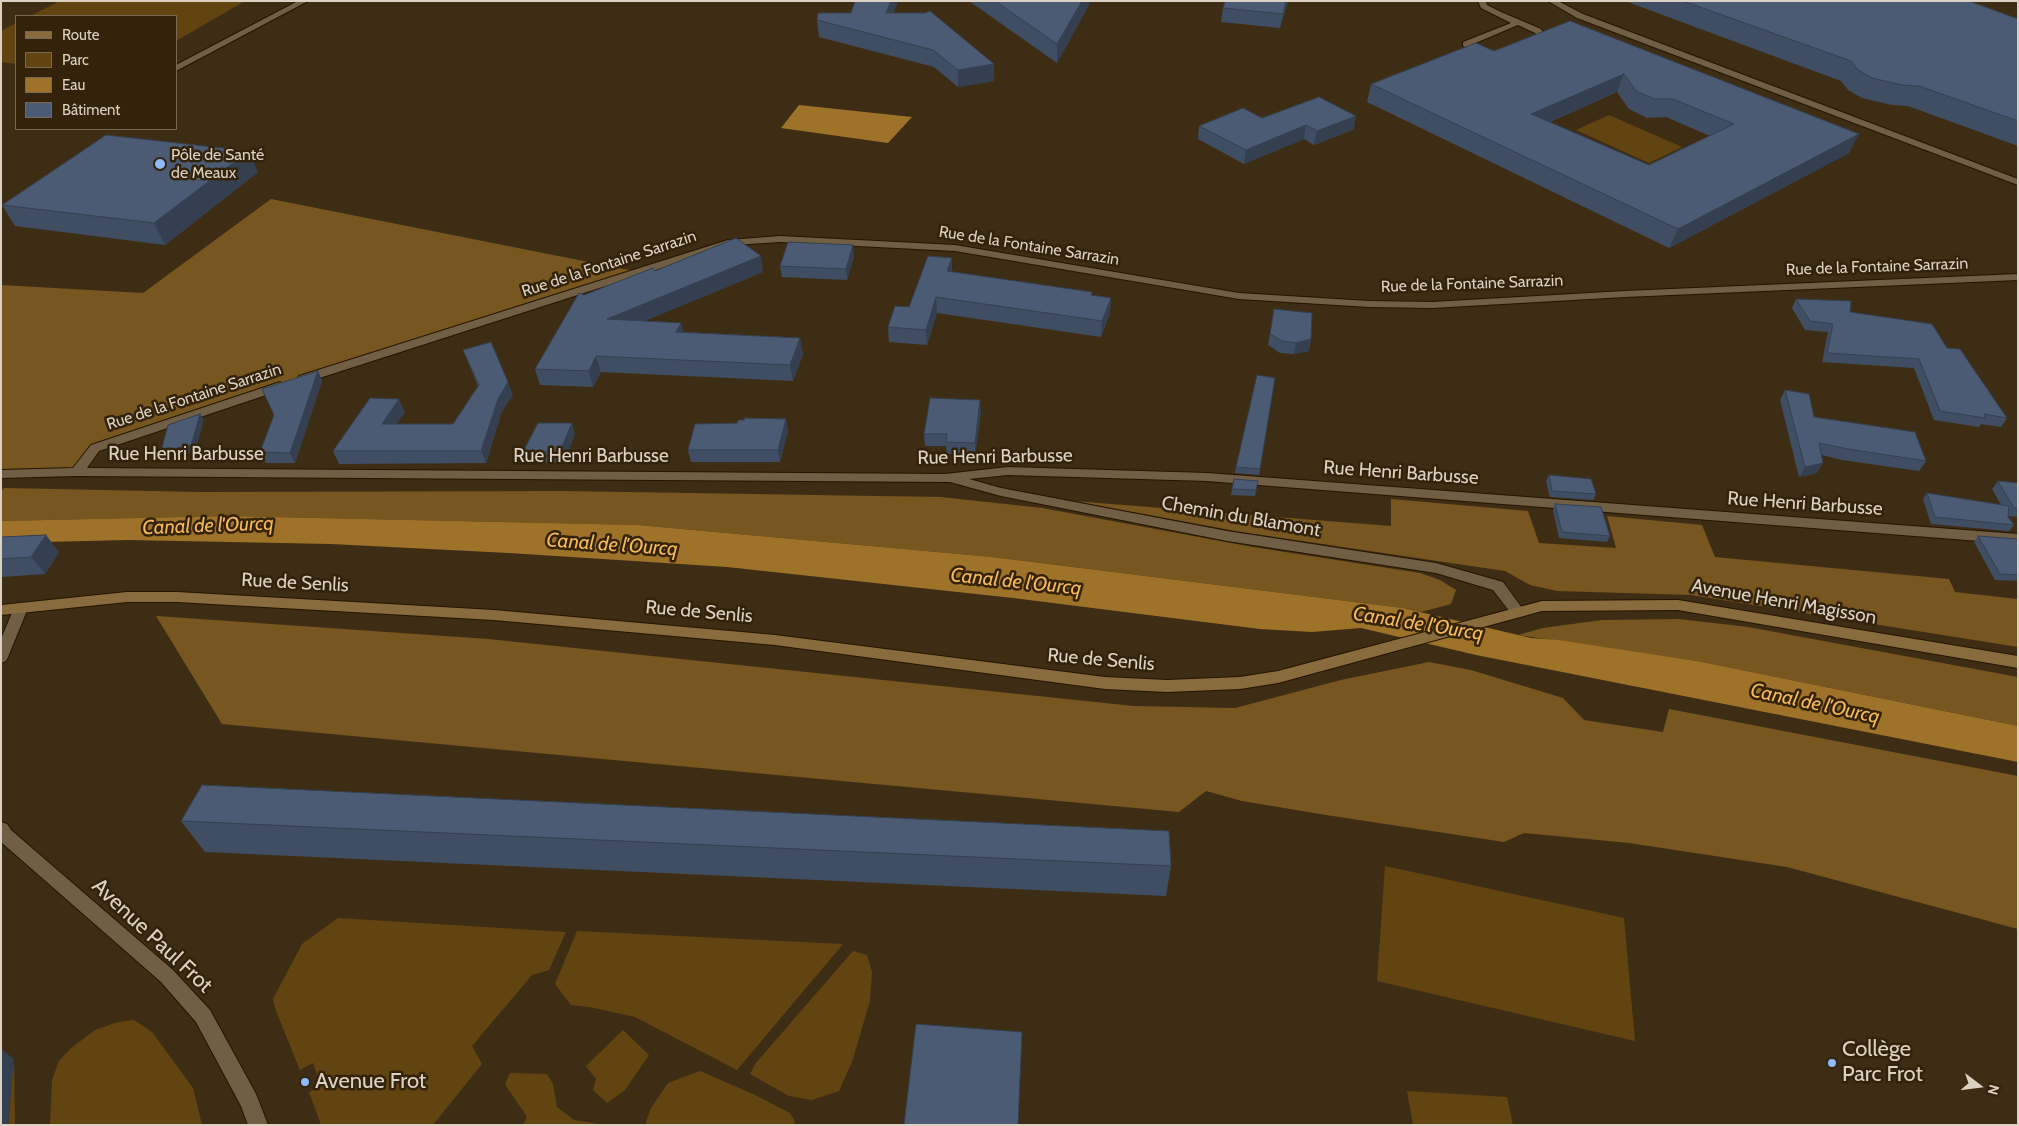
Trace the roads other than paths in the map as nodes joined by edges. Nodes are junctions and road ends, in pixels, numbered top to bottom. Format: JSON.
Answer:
{"nodes":[{"id":1,"x":304,"y":1,"type":"edge"},
{"id":2,"x":1482,"y":1,"type":"edge"},
{"id":3,"x":1552,"y":1,"type":"edge"},
{"id":4,"x":1517,"y":23,"type":"junction"},
{"id":5,"x":1525,"y":48,"type":"edge"},
{"id":6,"x":1499,"y":58,"type":"edge"},
{"id":7,"x":178,"y":68,"type":"edge"},
{"id":8,"x":2018,"y":182,"type":"edge"},
{"id":9,"x":2018,"y":277,"type":"edge"},
{"id":10,"x":77,"y":472,"type":"junction"},
{"id":11,"x":1,"y":474,"type":"edge"},
{"id":12,"x":945,"y":478,"type":"junction"},
{"id":13,"x":2018,"y":539,"type":"edge"},
{"id":14,"x":21,"y":608,"type":"junction"},
{"id":15,"x":1,"y":610,"type":"edge"},
{"id":16,"x":1518,"y":612,"type":"junction"},
{"id":17,"x":1,"y":657,"type":"edge"},
{"id":18,"x":2018,"y":662,"type":"edge"},
{"id":19,"x":1,"y":829,"type":"edge"},
{"id":20,"x":258,"y":1125,"type":"edge"}],
"edges":[{"from":1,"to":7,"type":"street"},
{"from":2,"to":4,"type":"street"},
{"from":3,"to":8,"type":"street"},
{"from":4,"to":5,"type":"street"},
{"from":4,"to":6,"type":"street"},
{"from":9,"to":10,"type":"street","name":"Rue de la Fontaine Sarrazin"},
{"from":10,"to":11,"type":"street","name":"Rue Henri Barbusse"},
{"from":10,"to":12,"type":"street","name":"Rue Henri Barbusse"},
{"from":12,"to":13,"type":"street","name":"Rue Henri Barbusse"},
{"from":12,"to":16,"type":"street","name":"Chemin du Blamont"},
{"from":14,"to":15,"type":"main road","name":"Rue de Senlis"},
{"from":14,"to":16,"type":"main road","name":"Rue de Senlis"},
{"from":14,"to":17,"type":"street"},
{"from":16,"to":18,"type":"main road","name":"Avenue Henri Magisson"},
{"from":19,"to":20,"type":"street","name":"Avenue Paul Frot"}]}
